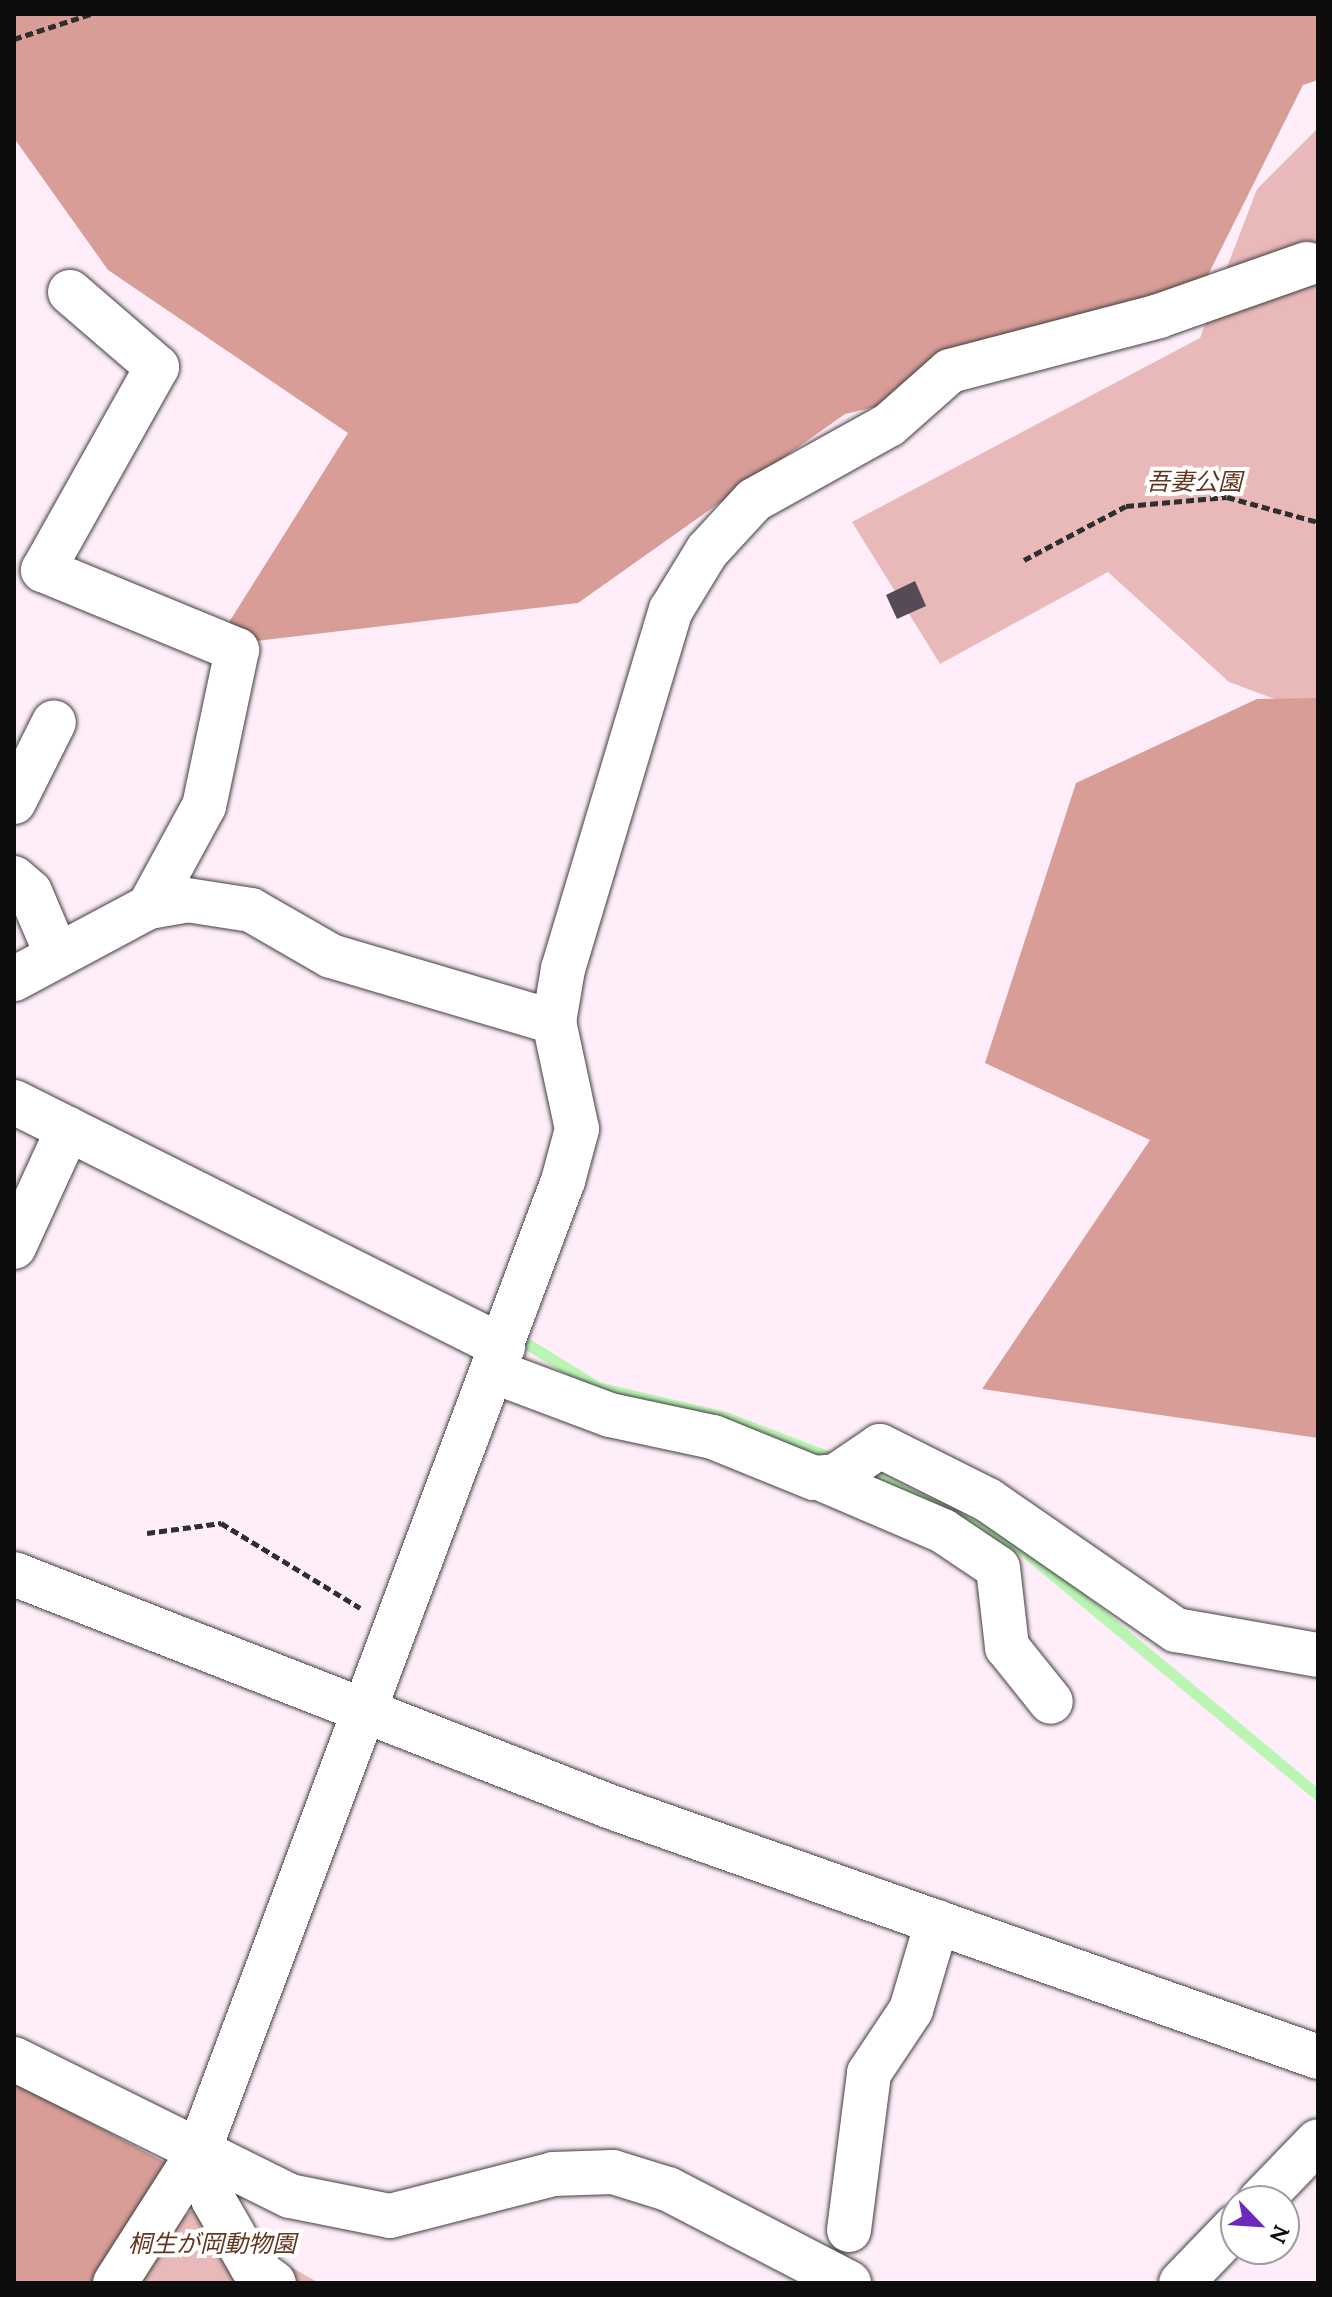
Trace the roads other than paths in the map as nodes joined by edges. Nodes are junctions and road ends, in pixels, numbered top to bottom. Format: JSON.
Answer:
{"nodes":[{"id":1,"x":1307,"y":264,"type":"dead end"},
{"id":2,"x":70,"y":292,"type":"dead end"},
{"id":3,"x":54,"y":722,"type":"dead end"},
{"id":4,"x":14,"y":802,"type":"edge"},
{"id":5,"x":14,"y":878,"type":"edge"},
{"id":6,"x":149,"y":907,"type":"junction"},
{"id":7,"x":56,"y":953,"type":"junction"},
{"id":8,"x":14,"y":979,"type":"edge"},
{"id":9,"x":554,"y":1022,"type":"junction"},
{"id":10,"x":14,"y":1102,"type":"edge"},
{"id":11,"x":68,"y":1129,"type":"junction"},
{"id":12,"x":14,"y":1247,"type":"edge"},
{"id":13,"x":499,"y":1360,"type":"junction"},
{"id":14,"x":840,"y":1471,"type":"junction"},
{"id":15,"x":14,"y":1574,"type":"edge"},
{"id":16,"x":1318,"y":1655,"type":"edge"},
{"id":17,"x":1051,"y":1702,"type":"dead end"},
{"id":18,"x":368,"y":1715,"type":"junction"},
{"id":19,"x":937,"y":1922,"type":"junction"},
{"id":20,"x":1318,"y":2057,"type":"edge"},
{"id":21,"x":14,"y":2059,"type":"edge"},
{"id":22,"x":1318,"y":2141,"type":"edge"},
{"id":23,"x":198,"y":2153,"type":"junction"},
{"id":24,"x":1275,"y":2185,"type":"edge"},
{"id":25,"x":849,"y":2230,"type":"dead end"},
{"id":26,"x":1220,"y":2243,"type":"edge"},
{"id":27,"x":115,"y":2283,"type":"edge"},
{"id":28,"x":274,"y":2283,"type":"edge"},
{"id":29,"x":849,"y":2283,"type":"edge"},
{"id":30,"x":1181,"y":2283,"type":"edge"}],
"edges":[{"from":1,"to":9,"type":"street"},
{"from":2,"to":6,"type":"street"},
{"from":3,"to":4,"type":"street"},
{"from":5,"to":7,"type":"street"},
{"from":6,"to":7,"type":"street"},
{"from":6,"to":9,"type":"street"},
{"from":7,"to":8,"type":"street"},
{"from":9,"to":13,"type":"street"},
{"from":10,"to":11,"type":"street"},
{"from":11,"to":12,"type":"street"},
{"from":11,"to":13,"type":"street"},
{"from":13,"to":14,"type":"street"},
{"from":13,"to":18,"type":"street"},
{"from":14,"to":16,"type":"street"},
{"from":14,"to":17,"type":"street"},
{"from":15,"to":18,"type":"street"},
{"from":18,"to":19,"type":"street"},
{"from":18,"to":23,"type":"street"},
{"from":19,"to":20,"type":"street"},
{"from":19,"to":25,"type":"street"},
{"from":21,"to":23,"type":"street"},
{"from":22,"to":24,"type":"street"},
{"from":23,"to":27,"type":"street"},
{"from":23,"to":28,"type":"street"},
{"from":23,"to":29,"type":"street"},
{"from":26,"to":30,"type":"street"}]}
